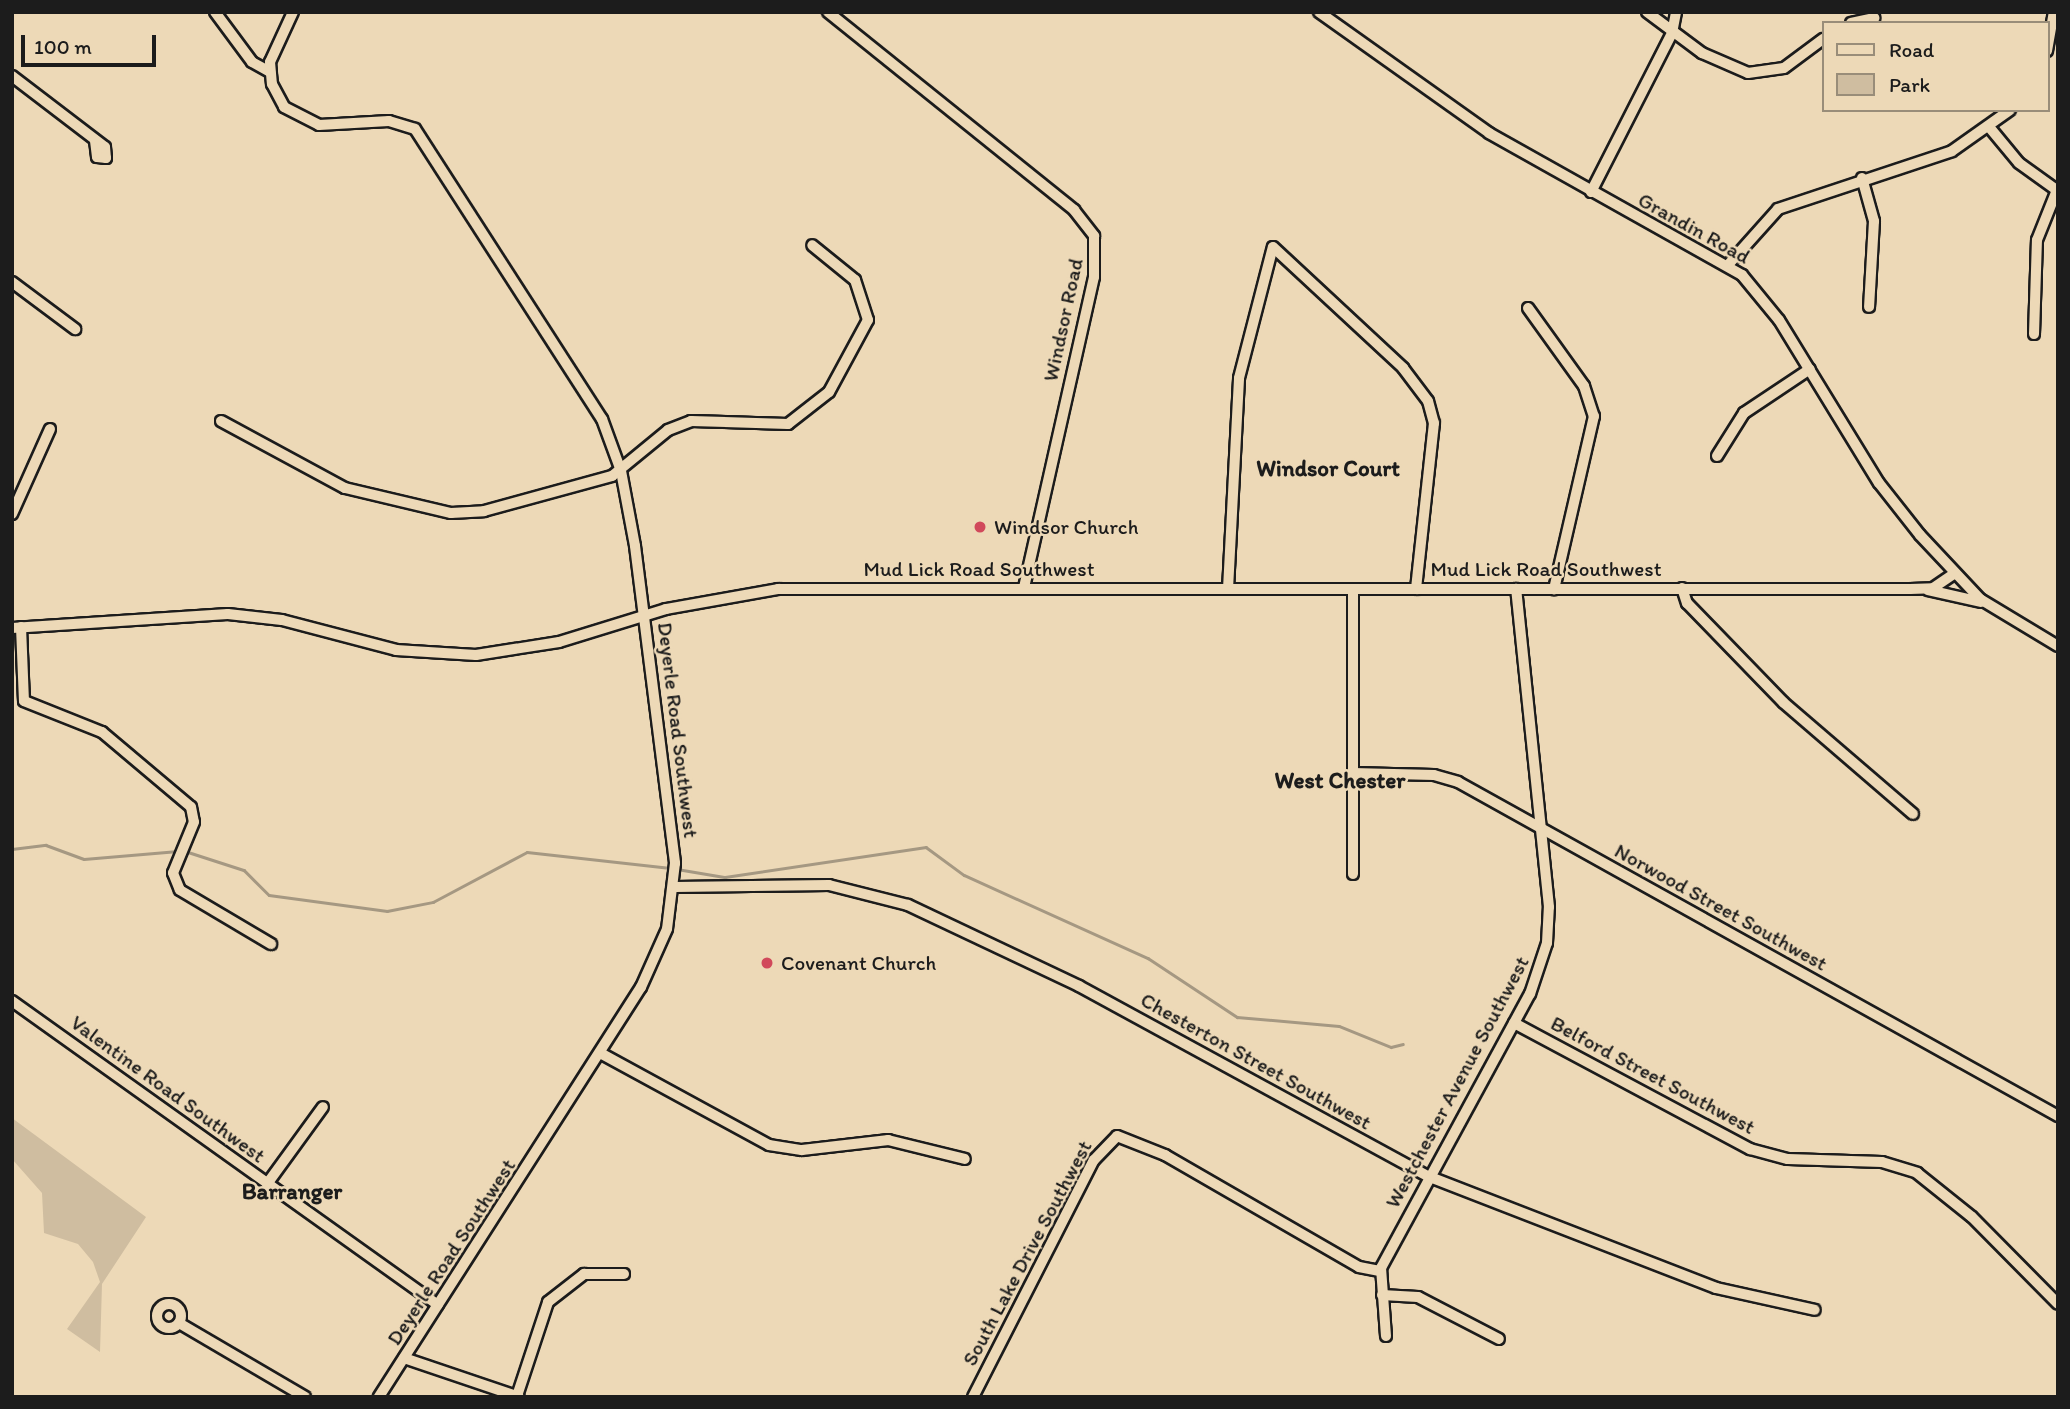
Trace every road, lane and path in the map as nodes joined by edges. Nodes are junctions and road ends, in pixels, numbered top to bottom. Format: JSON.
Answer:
{"nodes":[{"id":1,"x":215,"y":12,"type":"edge"},
{"id":2,"x":293,"y":12,"type":"edge"},
{"id":3,"x":828,"y":12,"type":"edge"},
{"id":4,"x":1319,"y":12,"type":"edge"},
{"id":5,"x":1647,"y":12,"type":"edge"},
{"id":6,"x":1676,"y":12,"type":"edge"},
{"id":7,"x":2054,"y":12,"type":"edge"},
{"id":8,"x":1874,"y":18,"type":"dead end"},
{"id":9,"x":1860,"y":21,"type":"edge"},
{"id":10,"x":1672,"y":33,"type":"junction"},
{"id":11,"x":1822,"y":40,"type":"edge"},
{"id":12,"x":2049,"y":40,"type":"edge"},
{"id":13,"x":270,"y":72,"type":"junction"},
{"id":14,"x":12,"y":76,"type":"edge"},
{"id":15,"x":2008,"y":112,"type":"edge"},
{"id":16,"x":1990,"y":128,"type":"junction"},
{"id":17,"x":94,"y":140,"type":"dead end"},
{"id":18,"x":1862,"y":178,"type":"junction"},
{"id":19,"x":2057,"y":191,"type":"edge"},
{"id":20,"x":1591,"y":192,"type":"junction"},
{"id":21,"x":812,"y":245,"type":"dead end"},
{"id":22,"x":1728,"y":265,"type":"junction"},
{"id":23,"x":12,"y":282,"type":"edge"},
{"id":24,"x":1870,"y":307,"type":"dead end"},
{"id":25,"x":1528,"y":308,"type":"dead end"},
{"id":26,"x":75,"y":329,"type":"dead end"},
{"id":27,"x":2034,"y":334,"type":"dead end"},
{"id":28,"x":1810,"y":369,"type":"junction"},
{"id":29,"x":221,"y":421,"type":"dead end"},
{"id":30,"x":50,"y":429,"type":"dead end"},
{"id":31,"x":1717,"y":456,"type":"dead end"},
{"id":32,"x":621,"y":471,"type":"junction"},
{"id":33,"x":12,"y":514,"type":"edge"},
{"id":34,"x":1954,"y":574,"type":"junction"},
{"id":35,"x":1682,"y":588,"type":"junction"},
{"id":36,"x":1024,"y":589,"type":"junction"},
{"id":37,"x":1228,"y":589,"type":"junction"},
{"id":38,"x":1353,"y":589,"type":"junction"},
{"id":39,"x":1416,"y":589,"type":"junction"},
{"id":40,"x":1516,"y":589,"type":"junction"},
{"id":41,"x":1554,"y":589,"type":"junction"},
{"id":42,"x":1924,"y":589,"type":"junction"},
{"id":43,"x":1984,"y":602,"type":"junction"},
{"id":44,"x":643,"y":615,"type":"junction"},
{"id":45,"x":17,"y":627,"type":"edge"},
{"id":46,"x":2058,"y":646,"type":"edge"},
{"id":47,"x":1353,"y":774,"type":"junction"},
{"id":48,"x":1913,"y":814,"type":"dead end"},
{"id":49,"x":1541,"y":829,"type":"junction"},
{"id":50,"x":1353,"y":874,"type":"dead end"},
{"id":51,"x":675,"y":887,"type":"junction"},
{"id":52,"x":271,"y":944,"type":"dead end"},
{"id":53,"x":12,"y":1001,"type":"edge"},
{"id":54,"x":1514,"y":1023,"type":"junction"},
{"id":55,"x":602,"y":1054,"type":"junction"},
{"id":56,"x":323,"y":1107,"type":"dead end"},
{"id":57,"x":2058,"y":1116,"type":"edge"},
{"id":58,"x":965,"y":1159,"type":"dead end"},
{"id":59,"x":1430,"y":1177,"type":"junction"},
{"id":60,"x":267,"y":1184,"type":"junction"},
{"id":61,"x":1380,"y":1271,"type":"junction"},
{"id":62,"x":624,"y":1274,"type":"dead end"},
{"id":63,"x":1382,"y":1295,"type":"junction"},
{"id":64,"x":2058,"y":1304,"type":"edge"},
{"id":65,"x":438,"y":1305,"type":"junction"},
{"id":66,"x":1815,"y":1310,"type":"dead end"},
{"id":67,"x":179,"y":1323,"type":"dead end"},
{"id":68,"x":1387,"y":1336,"type":"dead end"},
{"id":69,"x":1499,"y":1339,"type":"dead end"},
{"id":70,"x":404,"y":1358,"type":"junction"},
{"id":71,"x":518,"y":1396,"type":"edge"},
{"id":72,"x":305,"y":1397,"type":"edge"},
{"id":73,"x":379,"y":1397,"type":"edge"},
{"id":74,"x":973,"y":1397,"type":"edge"}],
"edges":[{"from":1,"to":13,"type":"street"},
{"from":2,"to":13,"type":"street"},
{"from":3,"to":36,"type":"street","name":"Windsor Road"},
{"from":4,"to":20,"type":"street","name":"Grandin Road"},
{"from":5,"to":10,"type":"street"},
{"from":6,"to":10,"type":"street"},
{"from":7,"to":12,"type":"street"},
{"from":8,"to":9,"type":"street"},
{"from":10,"to":11,"type":"street"},
{"from":10,"to":20,"type":"street"},
{"from":13,"to":32,"type":"street","name":"Deyerle Road Southwest"},
{"from":14,"to":17,"type":"street"},
{"from":15,"to":16,"type":"street"},
{"from":16,"to":18,"type":"street"},
{"from":16,"to":19,"type":"street"},
{"from":18,"to":22,"type":"street"},
{"from":18,"to":24,"type":"street"},
{"from":19,"to":27,"type":"street"},
{"from":20,"to":22,"type":"street","name":"Grandin Road"},
{"from":21,"to":32,"type":"street"},
{"from":22,"to":28,"type":"street","name":"Grandin Road"},
{"from":23,"to":26,"type":"street"},
{"from":25,"to":41,"type":"street"},
{"from":28,"to":31,"type":"street"},
{"from":28,"to":34,"type":"street","name":"Grandin Road"},
{"from":29,"to":32,"type":"street"},
{"from":30,"to":33,"type":"street"},
{"from":32,"to":44,"type":"street","name":"Deyerle Road Southwest"},
{"from":34,"to":42,"type":"street","name":"Mud Lick Road Southwest"},
{"from":34,"to":43,"type":"street","name":"Grandin Road"},
{"from":35,"to":41,"type":"street","name":"Mud Lick Road Southwest"},
{"from":35,"to":42,"type":"street","name":"Mud Lick Road Southwest"},
{"from":35,"to":48,"type":"street"},
{"from":36,"to":37,"type":"street","name":"Mud Lick Road Southwest"},
{"from":36,"to":44,"type":"street","name":"Mud Lick Road Southwest"},
{"from":37,"to":38,"type":"street","name":"Mud Lick Road Southwest"},
{"from":37,"to":39,"type":"street"},
{"from":38,"to":39,"type":"street","name":"Mud Lick Road Southwest"},
{"from":38,"to":47,"type":"street"},
{"from":39,"to":40,"type":"street","name":"Mud Lick Road Southwest"},
{"from":40,"to":41,"type":"street","name":"Mud Lick Road Southwest"},
{"from":40,"to":49,"type":"street","name":"Westchester Avenue Southwest"},
{"from":42,"to":43,"type":"street"},
{"from":43,"to":46,"type":"street","name":"Grandin Road"},
{"from":44,"to":45,"type":"street","name":"Mud Lick Road Southwest"},
{"from":44,"to":51,"type":"street","name":"Deyerle Road Southwest"},
{"from":45,"to":52,"type":"street"},
{"from":47,"to":49,"type":"street","name":"Norwood Street Southwest"},
{"from":47,"to":50,"type":"street"},
{"from":49,"to":54,"type":"street","name":"Westchester Avenue Southwest"},
{"from":49,"to":57,"type":"street","name":"Norwood Street Southwest"},
{"from":51,"to":55,"type":"street","name":"Deyerle Road Southwest"},
{"from":51,"to":59,"type":"street","name":"Chesterton Street Southwest"},
{"from":53,"to":60,"type":"street","name":"Valentine Road Southwest"},
{"from":54,"to":59,"type":"street","name":"Westchester Avenue Southwest"},
{"from":54,"to":64,"type":"street","name":"Belford Street Southwest"},
{"from":55,"to":58,"type":"street"},
{"from":55,"to":65,"type":"street","name":"Deyerle Road Southwest"},
{"from":56,"to":60,"type":"street"},
{"from":59,"to":61,"type":"street","name":"Westchester Avenue Southwest"},
{"from":59,"to":66,"type":"street","name":"Chesterton Street Southwest"},
{"from":60,"to":65,"type":"street","name":"Valentine Road Southwest"},
{"from":61,"to":63,"type":"street"},
{"from":61,"to":74,"type":"street","name":"South Lake Drive Southwest"},
{"from":62,"to":71,"type":"street"},
{"from":63,"to":68,"type":"street"},
{"from":63,"to":69,"type":"street"},
{"from":65,"to":70,"type":"street","name":"Deyerle Road Southwest"},
{"from":67,"to":72,"type":"street"},
{"from":70,"to":71,"type":"street"},
{"from":70,"to":73,"type":"street","name":"Deyerle Road Southwest"}]}
